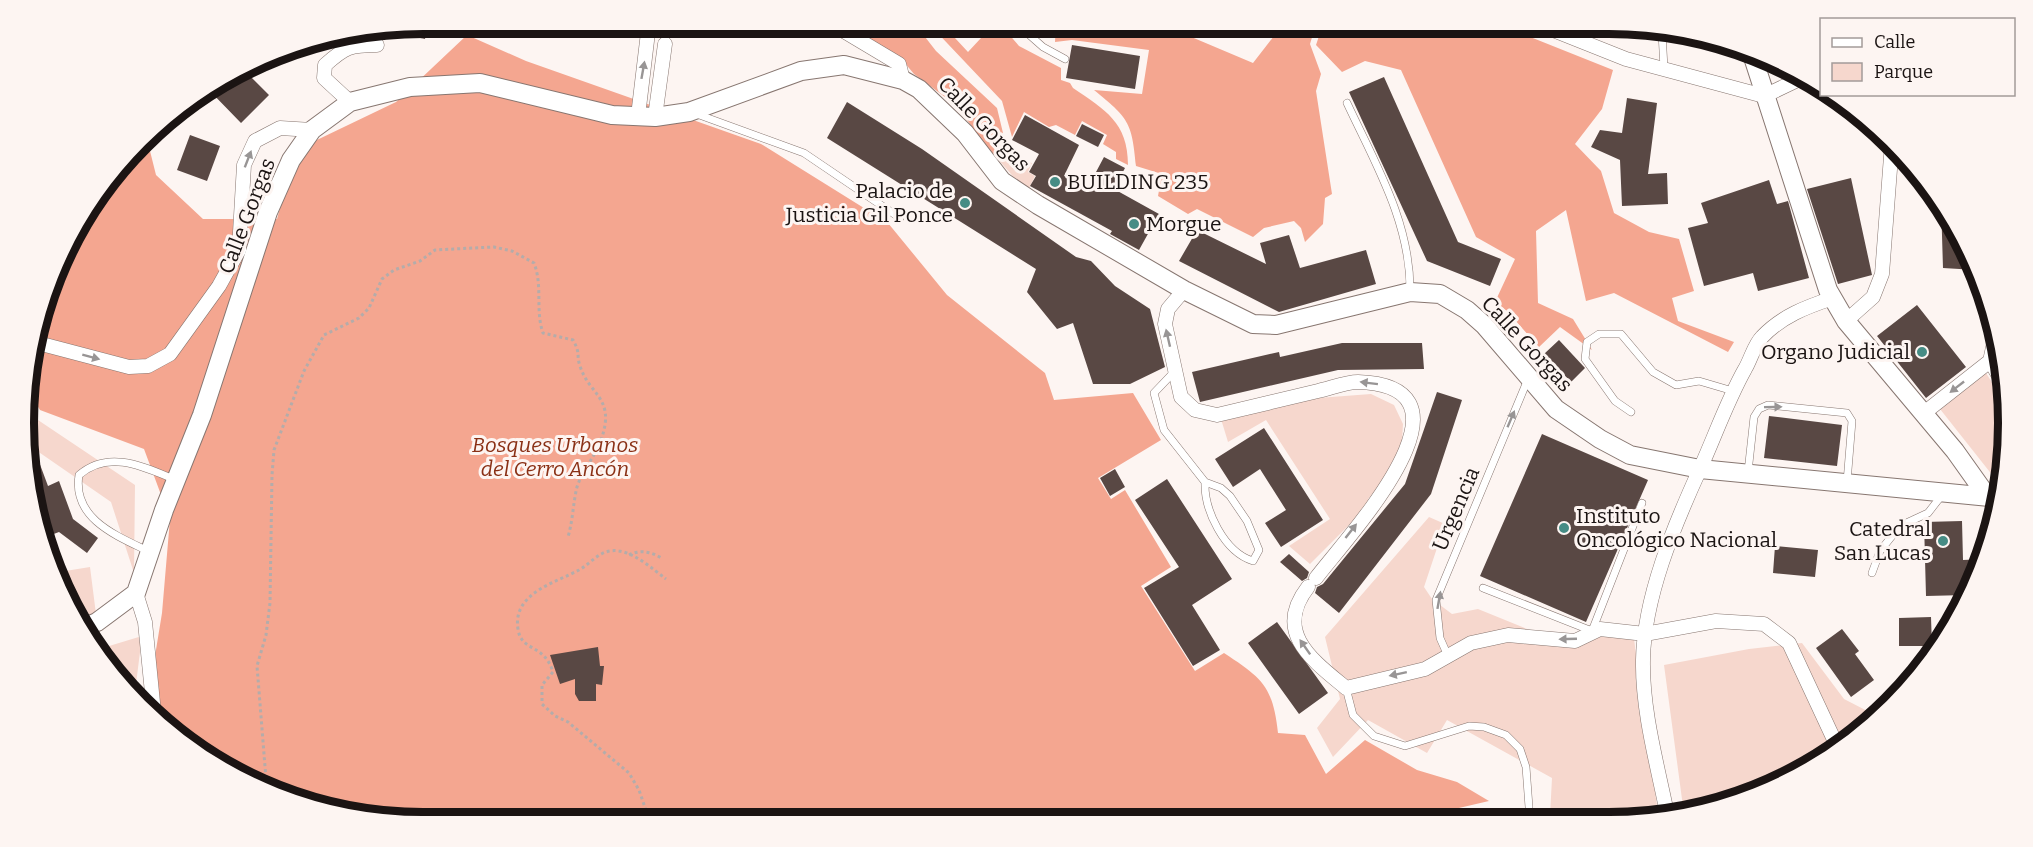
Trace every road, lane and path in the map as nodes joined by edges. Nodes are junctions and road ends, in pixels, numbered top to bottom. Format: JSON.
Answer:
{"nodes":[{"id":1,"x":649,"y":34,"type":"edge"},
{"id":2,"x":849,"y":34,"type":"edge"},
{"id":3,"x":1028,"y":34,"type":"edge"},
{"id":4,"x":1563,"y":34,"type":"edge"},
{"id":5,"x":1662,"y":38,"type":"edge"},
{"id":6,"x":665,"y":44,"type":"dead end"},
{"id":7,"x":377,"y":45,"type":"dead end"},
{"id":8,"x":1065,"y":59,"type":"dead end"},
{"id":9,"x":1754,"y":63,"type":"edge"},
{"id":10,"x":1664,"y":68,"type":"junction"},
{"id":11,"x":903,"y":80,"type":"junction"},
{"id":12,"x":1794,"y":82,"type":"edge"},
{"id":13,"x":1764,"y":96,"type":"junction"},
{"id":14,"x":350,"y":102,"type":"junction"},
{"id":15,"x":1347,"y":103,"type":"dead end"},
{"id":16,"x":689,"y":112,"type":"junction"},
{"id":17,"x":646,"y":116,"type":"junction"},
{"id":18,"x":312,"y":130,"type":"junction"},
{"id":19,"x":1891,"y":155,"type":"edge"},
{"id":20,"x":900,"y":218,"type":"dead end"},
{"id":21,"x":1184,"y":290,"type":"junction"},
{"id":22,"x":1410,"y":292,"type":"junction"},
{"id":23,"x":1833,"y":298,"type":"junction"},
{"id":24,"x":1846,"y":321,"type":"junction"},
{"id":25,"x":43,"y":344,"type":"edge"},
{"id":26,"x":1992,"y":355,"type":"edge"},
{"id":27,"x":1990,"y":361,"type":"junction"},
{"id":28,"x":1994,"y":368,"type":"edge"},
{"id":29,"x":1176,"y":370,"type":"junction"},
{"id":30,"x":1528,"y":378,"type":"junction"},
{"id":31,"x":1733,"y":391,"type":"junction"},
{"id":32,"x":1631,"y":412,"type":"dead end"},
{"id":33,"x":1923,"y":413,"type":"junction"},
{"id":34,"x":1700,"y":469,"type":"junction"},
{"id":35,"x":1748,"y":472,"type":"junction"},
{"id":36,"x":176,"y":480,"type":"junction"},
{"id":37,"x":1205,"y":482,"type":"junction"},
{"id":38,"x":1847,"y":482,"type":"junction"},
{"id":39,"x":1992,"y":492,"type":"edge"},
{"id":40,"x":1943,"y":493,"type":"junction"},
{"id":41,"x":1991,"y":497,"type":"edge"},
{"id":42,"x":1642,"y":503,"type":"dead end"},
{"id":43,"x":568,"y":537,"type":"dead end"},
{"id":44,"x":151,"y":552,"type":"junction"},
{"id":45,"x":629,"y":555,"type":"junction"},
{"id":46,"x":663,"y":559,"type":"dead end"},
{"id":47,"x":1872,"y":573,"type":"dead end"},
{"id":48,"x":666,"y":579,"type":"dead end"},
{"id":49,"x":1483,"y":588,"type":"dead end"},
{"id":50,"x":136,"y":592,"type":"junction"},
{"id":51,"x":91,"y":625,"type":"edge"},
{"id":52,"x":1592,"y":631,"type":"junction"},
{"id":53,"x":1645,"y":634,"type":"junction"},
{"id":54,"x":1448,"y":656,"type":"junction"},
{"id":55,"x":1346,"y":688,"type":"junction"},
{"id":56,"x":153,"y":704,"type":"edge"},
{"id":57,"x":1834,"y":741,"type":"edge"},
{"id":58,"x":267,"y":779,"type":"edge"},
{"id":59,"x":1529,"y":807,"type":"dead end"},
{"id":60,"x":1666,"y":808,"type":"edge"},
{"id":61,"x":647,"y":812,"type":"edge"}],
"edges":[{"from":17,"to":1,"type":"street","one_way":true},
{"from":2,"to":11,"type":"street"},
{"from":3,"to":8,"type":"lane"},
{"from":4,"to":10,"type":"street"},
{"from":5,"to":10,"type":"lane"},
{"from":6,"to":17,"type":"street"},
{"from":7,"to":14,"type":"street"},
{"from":9,"to":13,"type":"street"},
{"from":10,"to":13,"type":"street"},
{"from":11,"to":16,"type":"street","name":"Calle Gorgas"},
{"from":11,"to":21,"type":"street","name":"Calle Gorgas"},
{"from":12,"to":13,"type":"street"},
{"from":13,"to":23,"type":"street"},
{"from":14,"to":17,"type":"street","name":"Calle Gorgas"},
{"from":14,"to":18,"type":"street","name":"Calle Gorgas"},
{"from":15,"to":22,"type":"lane"},
{"from":16,"to":17,"type":"street","name":"Calle Gorgas"},
{"from":16,"to":20,"type":"lane"},
{"from":25,"to":18,"type":"street","one_way":true},
{"from":18,"to":36,"type":"street","name":"Calle Gorgas"},
{"from":19,"to":24,"type":"street"},
{"from":21,"to":22,"type":"street","name":"Calle Gorgas"},
{"from":29,"to":21,"type":"street","one_way":true},
{"from":22,"to":30,"type":"street","name":"Calle Gorgas"},
{"from":23,"to":24,"type":"street"},
{"from":23,"to":31,"type":"street"},
{"from":24,"to":33,"type":"street"},
{"from":26,"to":27,"type":"street"},
{"from":27,"to":28,"type":"street"},
{"from":27,"to":33,"type":"street","one_way":true},
{"from":29,"to":37,"type":"lane"},
{"from":55,"to":29,"type":"street","one_way":true},
{"from":30,"to":34,"type":"street","name":"Calle Gorgas"},
{"from":54,"to":30,"type":"lane","name":"Urgencia","one_way":true},
{"from":31,"to":32,"type":"lane"},
{"from":31,"to":34,"type":"street"},
{"from":33,"to":39,"type":"street"},
{"from":34,"to":35,"type":"street","name":"Calle Gorgas"},
{"from":34,"to":53,"type":"street"},
{"from":35,"to":38,"type":"street","name":"Calle Gorgas"},
{"from":35,"to":38,"type":"lane","one_way":true},
{"from":36,"to":44,"type":"street","name":"Calle Gorgas"},
{"from":36,"to":44,"type":"lane"},
{"from":37,"to":37,"type":"lane"},
{"from":38,"to":40,"type":"street","name":"Calle Gorgas"},
{"from":40,"to":41,"type":"street","name":"Calle Gorgas"},
{"from":40,"to":47,"type":"lane"},
{"from":42,"to":52,"type":"lane"},
{"from":43,"to":58,"type":"path"},
{"from":44,"to":50,"type":"street","name":"Calle Gorgas"},
{"from":45,"to":46,"type":"path"},
{"from":45,"to":48,"type":"path"},
{"from":45,"to":61,"type":"path"},
{"from":49,"to":52,"type":"lane"},
{"from":50,"to":51,"type":"street"},
{"from":50,"to":56,"type":"street"},
{"from":52,"to":53,"type":"street"},
{"from":52,"to":54,"type":"street","one_way":true},
{"from":53,"to":57,"type":"street"},
{"from":53,"to":60,"type":"street"},
{"from":54,"to":55,"type":"street","one_way":true},
{"from":55,"to":59,"type":"lane"}]}
